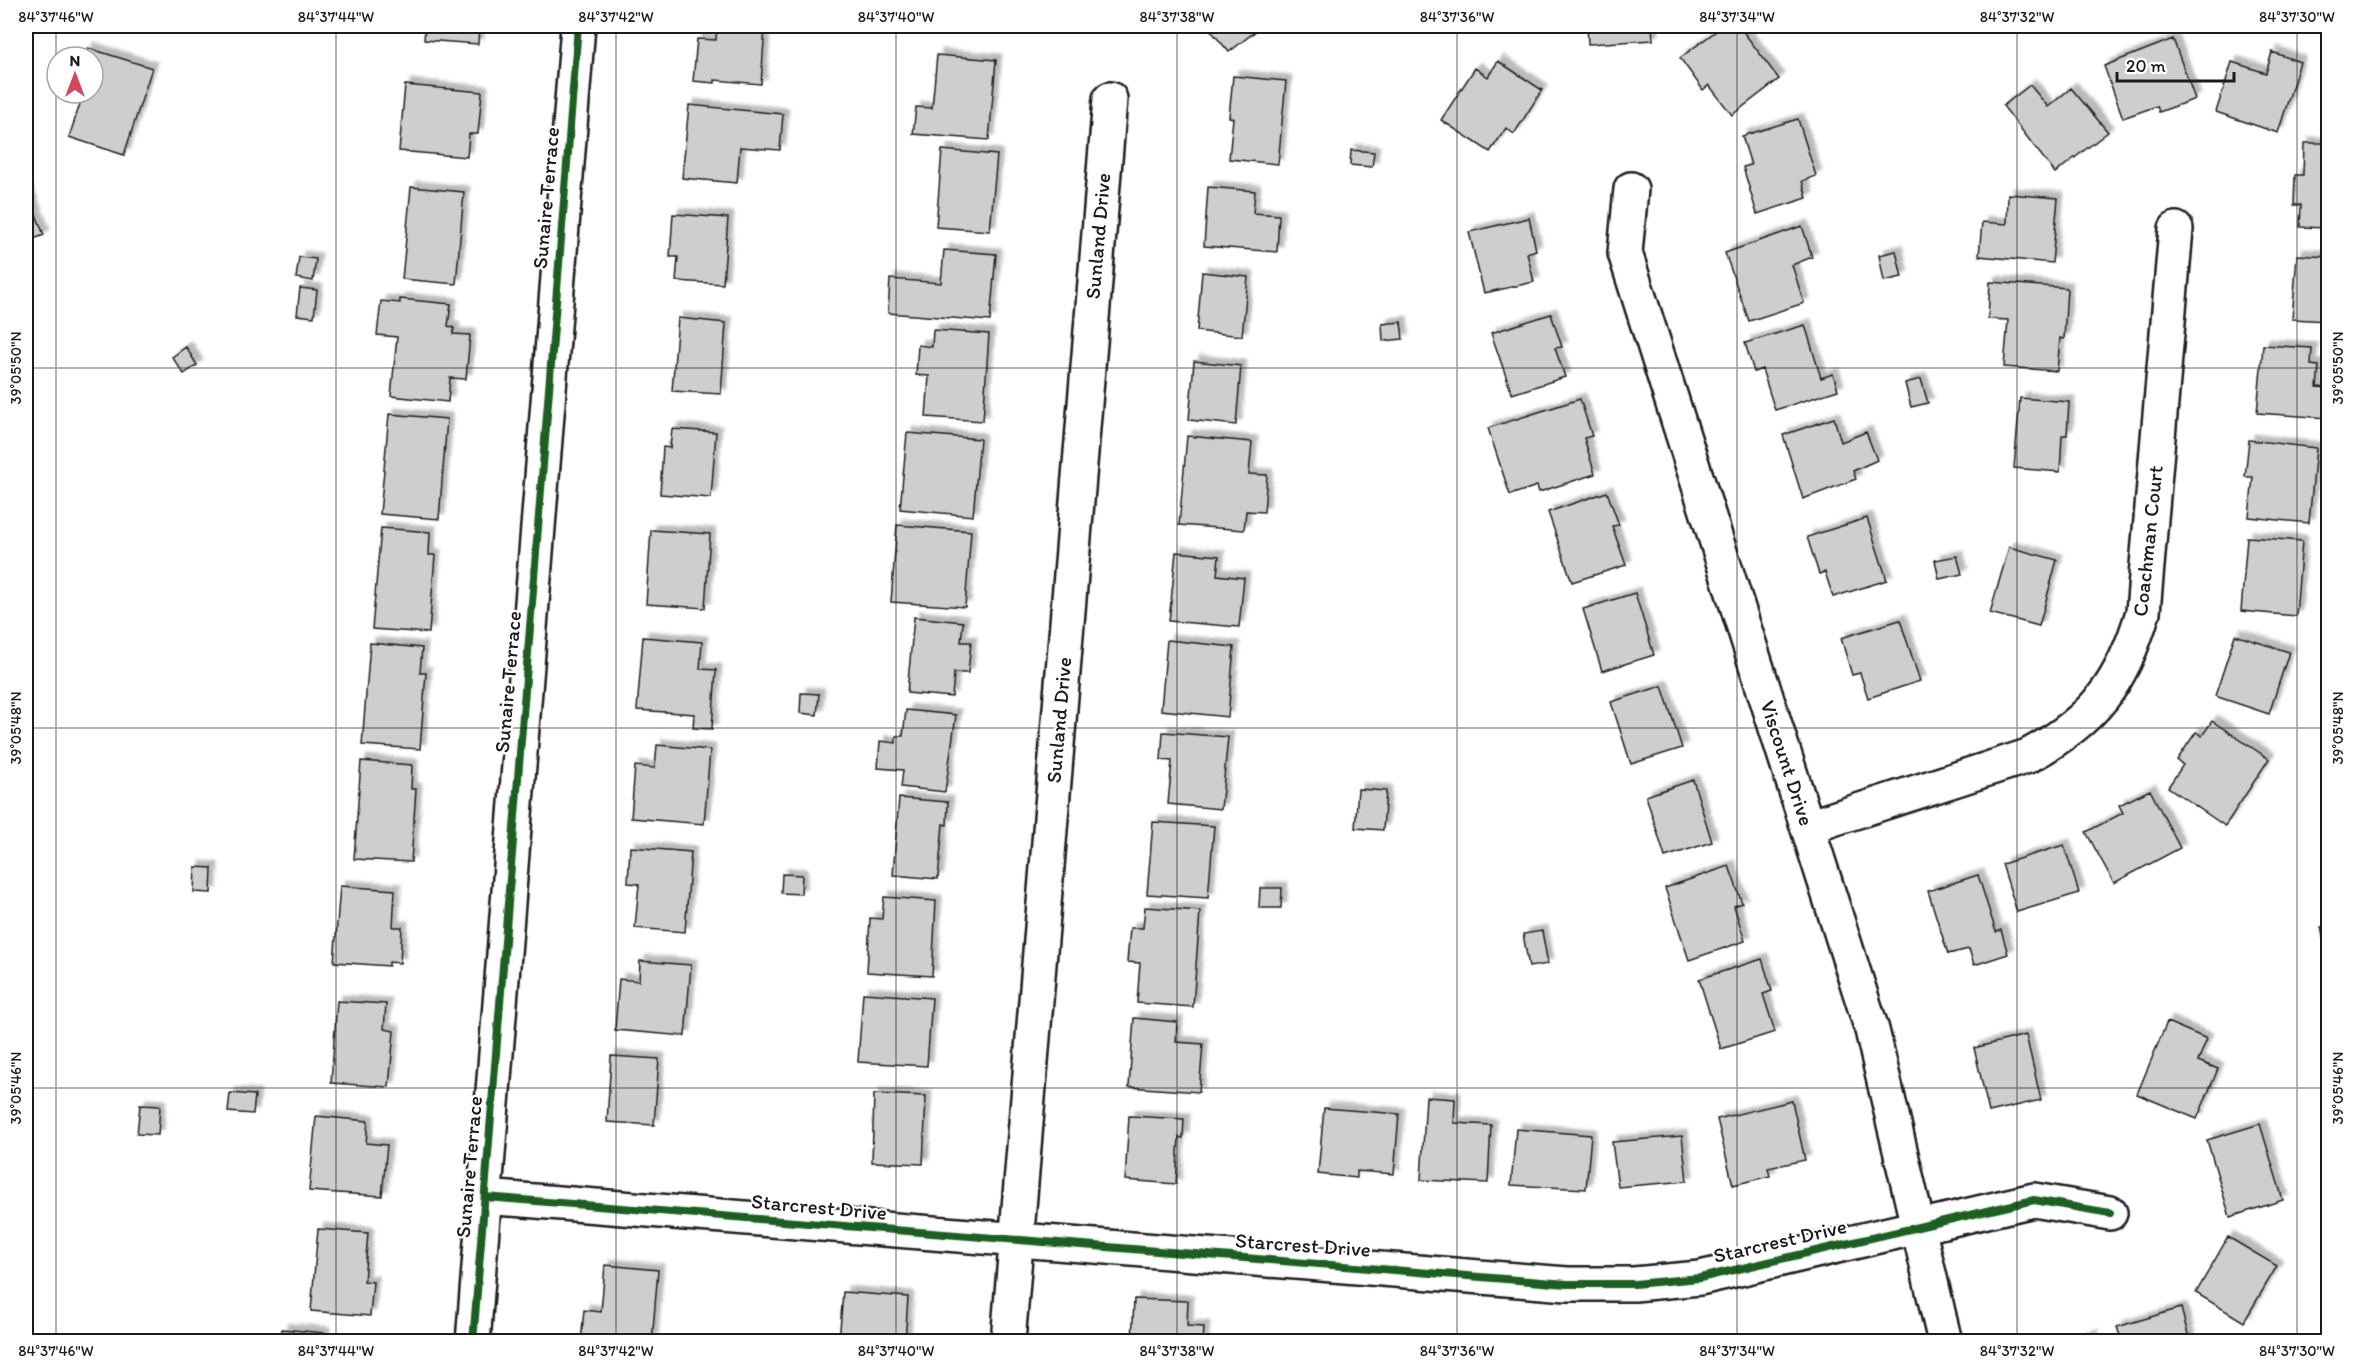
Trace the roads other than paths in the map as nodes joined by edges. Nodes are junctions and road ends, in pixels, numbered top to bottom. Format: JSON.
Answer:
{"nodes":[{"id":1,"x":578,"y":26,"type":"edge"},
{"id":2,"x":1110,"y":99,"type":"dead end"},
{"id":3,"x":1631,"y":189,"type":"dead end"},
{"id":4,"x":2176,"y":229,"type":"dead end"},
{"id":5,"x":1808,"y":828,"type":"junction"},
{"id":6,"x":485,"y":1197,"type":"junction"},
{"id":7,"x":2110,"y":1213,"type":"dead end"},
{"id":8,"x":1919,"y":1227,"type":"junction"},
{"id":9,"x":1016,"y":1241,"type":"junction"},
{"id":10,"x":472,"y":1341,"type":"edge"},
{"id":11,"x":1008,"y":1341,"type":"edge"},
{"id":12,"x":1945,"y":1341,"type":"edge"}],
"edges":[{"from":1,"to":6,"type":"street","name":"Sunaire Terrace"},
{"from":2,"to":9,"type":"street","name":"Sunland Drive"},
{"from":3,"to":5,"type":"street","name":"Viscount Drive"},
{"from":4,"to":5,"type":"street","name":"Coachman Court"},
{"from":5,"to":8,"type":"street","name":"Viscount Drive"},
{"from":6,"to":9,"type":"street","name":"Starcrest Drive"},
{"from":6,"to":10,"type":"street","name":"Sunaire Terrace"},
{"from":7,"to":8,"type":"street","name":"Starcrest Drive"},
{"from":8,"to":9,"type":"street","name":"Starcrest Drive"},
{"from":8,"to":12,"type":"street","name":"Viscount Drive"},
{"from":9,"to":11,"type":"street","name":"Sunland Drive"}]}
